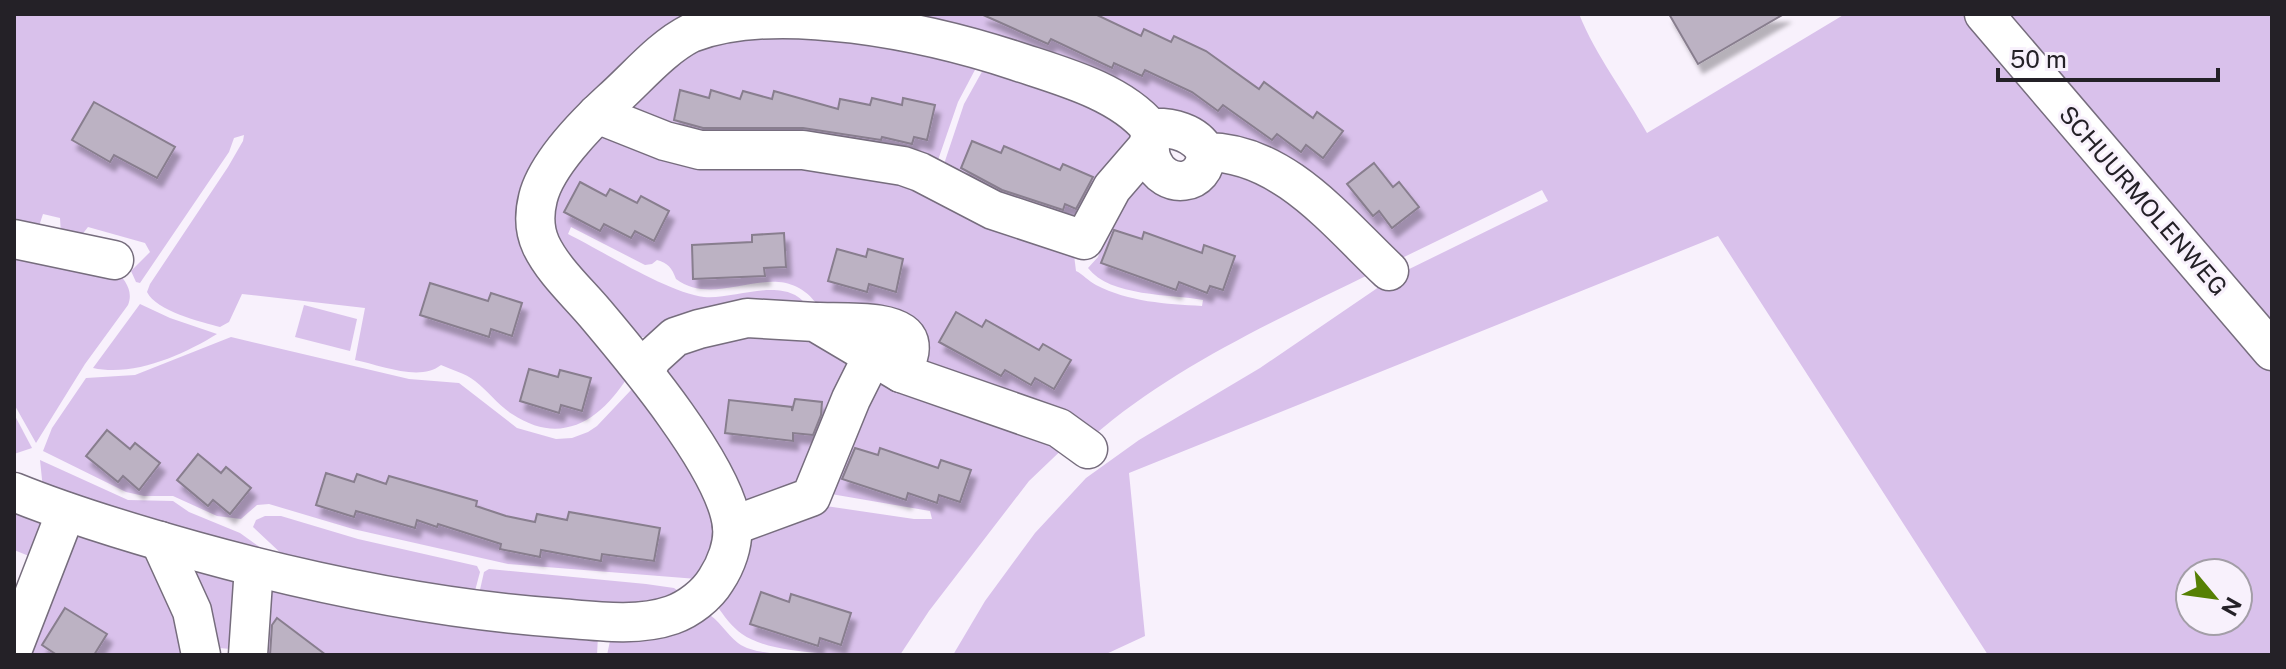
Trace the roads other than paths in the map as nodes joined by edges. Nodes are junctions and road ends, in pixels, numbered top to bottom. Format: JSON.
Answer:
{"nodes":[{"id":1,"x":1984,"y":14,"type":"edge"},
{"id":2,"x":597,"y":114,"type":"junction"},
{"id":3,"x":1150,"y":136,"type":"junction"},
{"id":4,"x":14,"y":239,"type":"edge"},
{"id":5,"x":114,"y":260,"type":"dead end"},
{"id":6,"x":1389,"y":271,"type":"dead end"},
{"id":7,"x":2272,"y":351,"type":"edge"},
{"id":8,"x":887,"y":365,"type":"junction"},
{"id":9,"x":644,"y":372,"type":"junction"},
{"id":10,"x":1088,"y":449,"type":"dead end"},
{"id":11,"x":14,"y":492,"type":"edge"},
{"id":12,"x":66,"y":512,"type":"junction"},
{"id":13,"x":732,"y":526,"type":"junction"},
{"id":14,"x":160,"y":541,"type":"junction"},
{"id":15,"x":254,"y":567,"type":"junction"},
{"id":16,"x":605,"y":638,"type":"edge"},
{"id":17,"x":14,"y":646,"type":"edge"},
{"id":18,"x":201,"y":655,"type":"edge"},
{"id":19,"x":248,"y":655,"type":"edge"}],
"edges":[{"from":1,"to":7,"type":"street","name":"SCHUURMOLENWEG"},
{"from":2,"to":3,"type":"street"},
{"from":2,"to":3,"type":"street"},
{"from":2,"to":9,"type":"street"},
{"from":3,"to":6,"type":"street"},
{"from":4,"to":5,"type":"street"},
{"from":8,"to":9,"type":"street"},
{"from":8,"to":10,"type":"street"},
{"from":8,"to":13,"type":"street"},
{"from":9,"to":13,"type":"street"},
{"from":11,"to":12,"type":"street"},
{"from":12,"to":14,"type":"street"},
{"from":12,"to":17,"type":"street"},
{"from":13,"to":16,"type":"street"},
{"from":14,"to":15,"type":"street"},
{"from":14,"to":18,"type":"street"},
{"from":15,"to":16,"type":"street"},
{"from":15,"to":19,"type":"street"}]}
